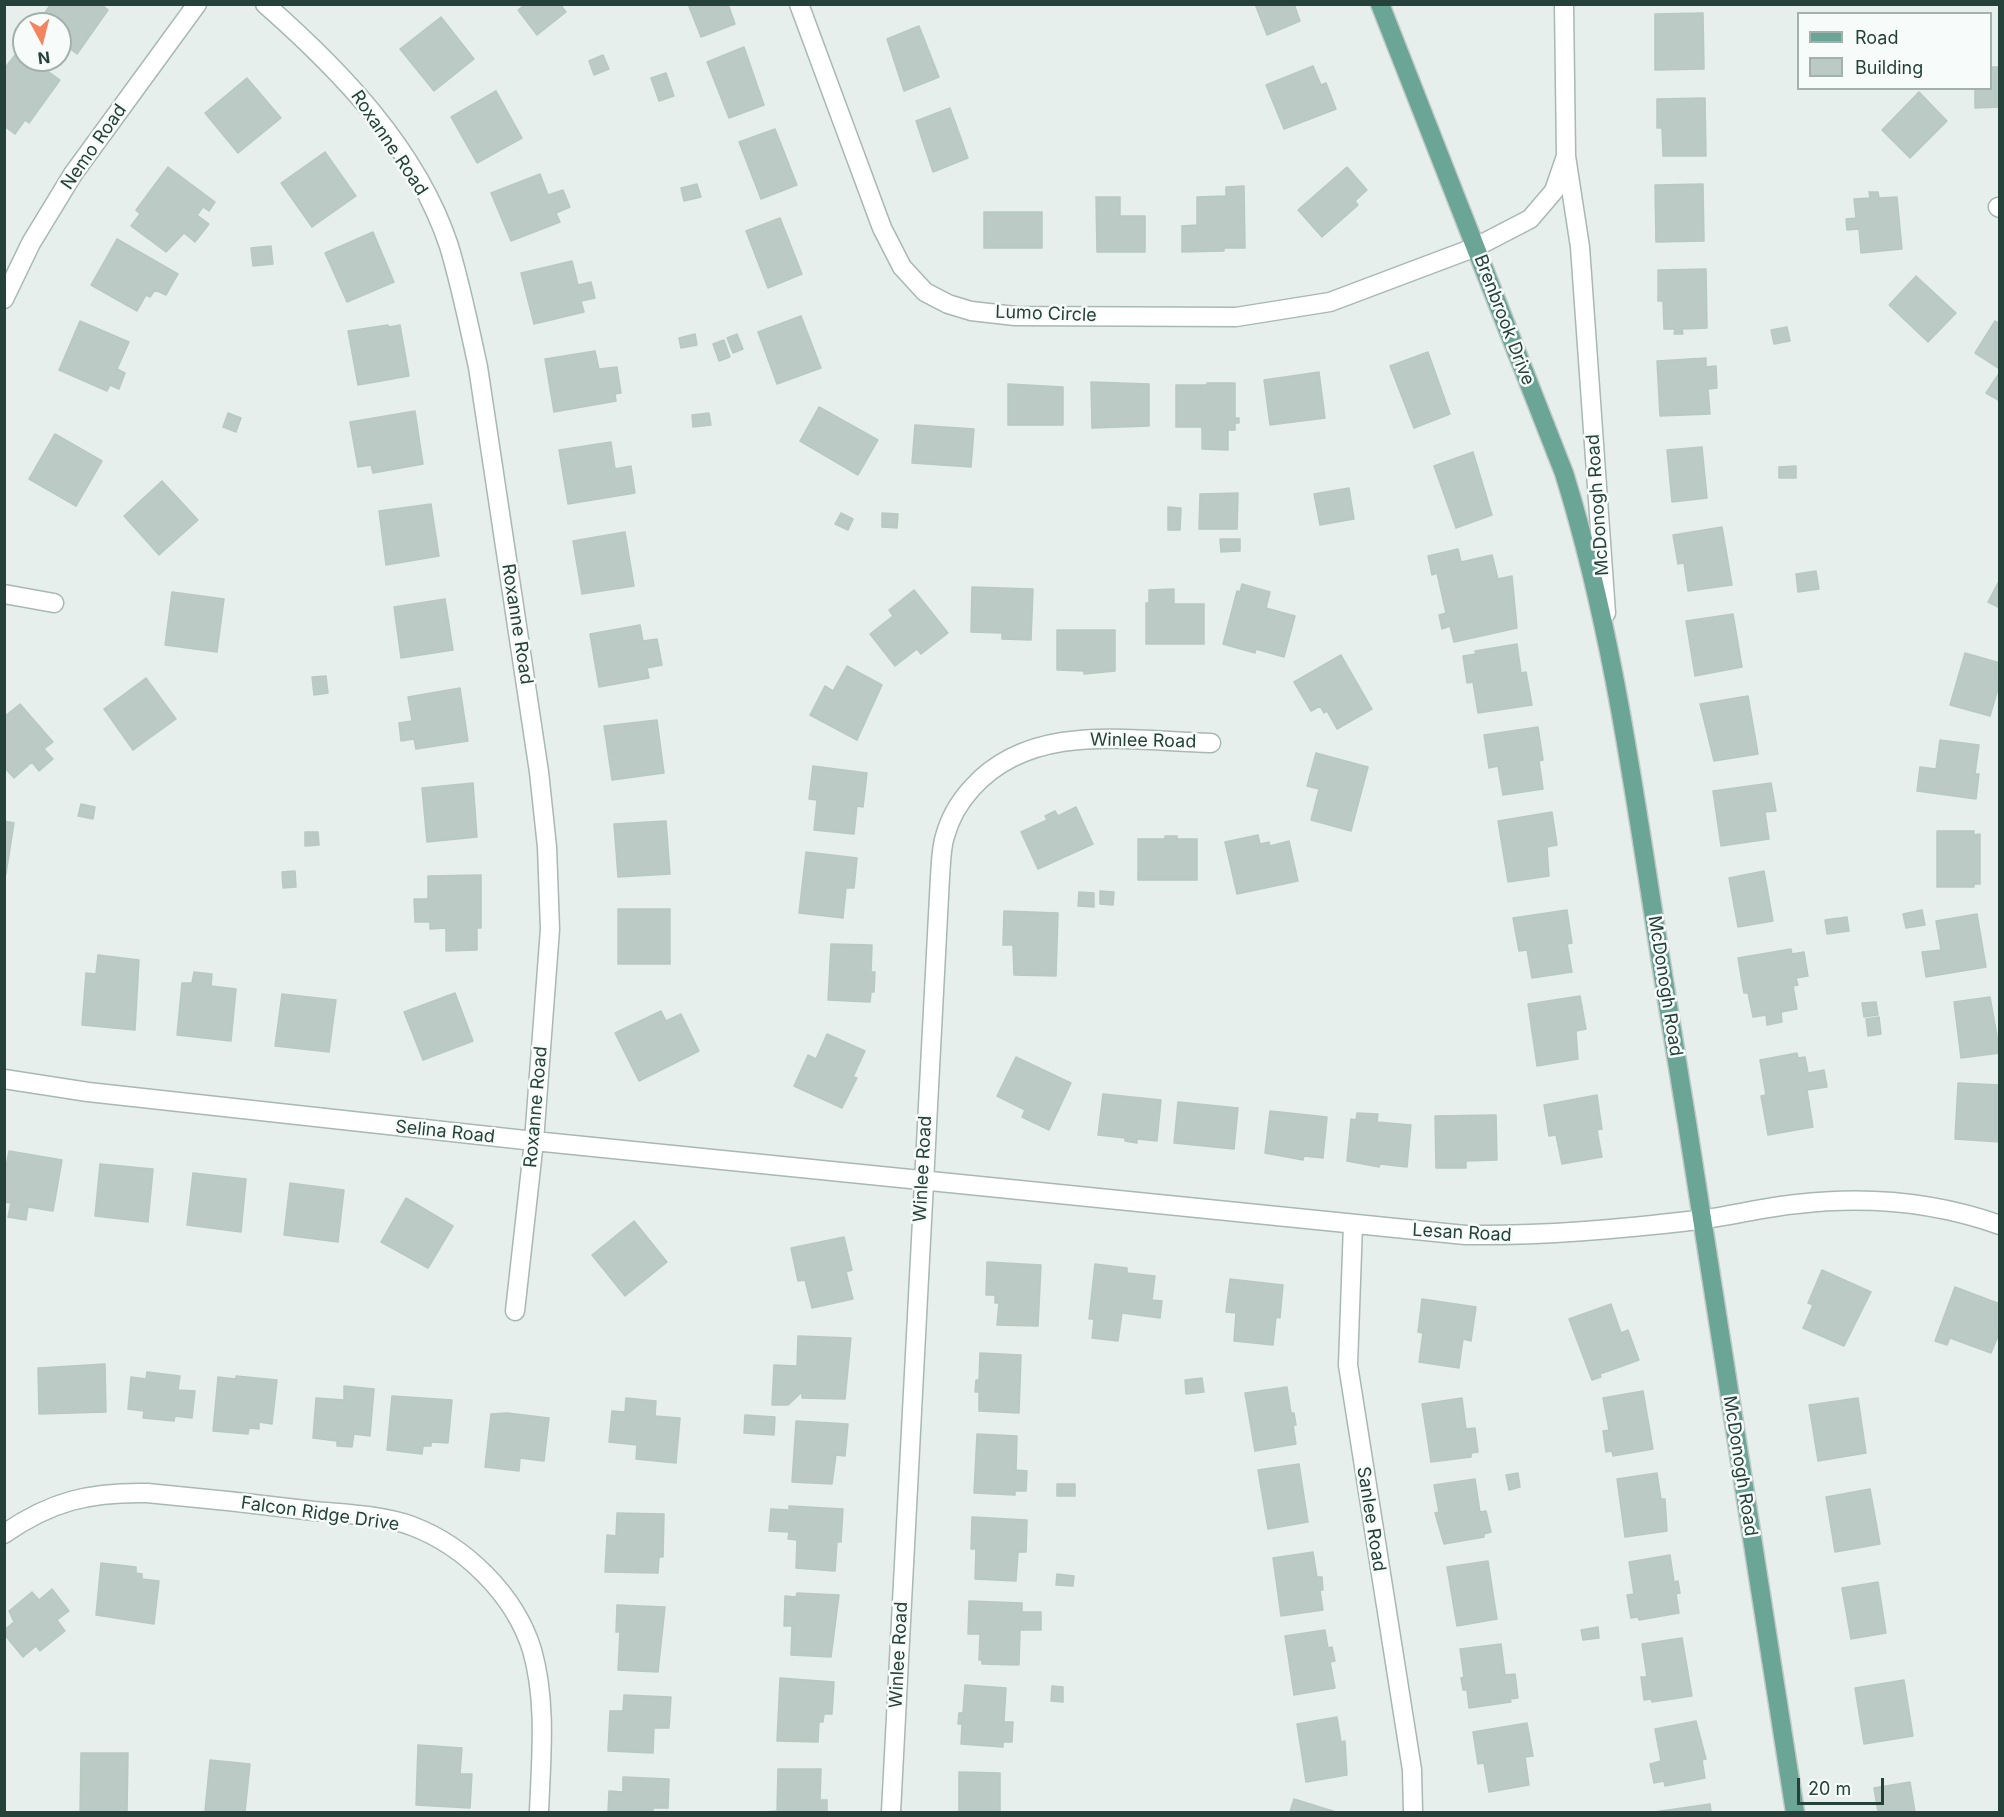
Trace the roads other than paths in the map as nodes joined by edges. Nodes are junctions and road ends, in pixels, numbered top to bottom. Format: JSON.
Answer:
{"nodes":[{"id":1,"x":197,"y":4,"type":"edge"},
{"id":2,"x":265,"y":4,"type":"edge"},
{"id":3,"x":799,"y":4,"type":"edge"},
{"id":4,"x":1380,"y":4,"type":"edge"},
{"id":5,"x":1564,"y":4,"type":"edge"},
{"id":6,"x":1566,"y":156,"type":"junction"},
{"id":7,"x":1476,"y":247,"type":"junction"},
{"id":8,"x":4,"y":299,"type":"edge"},
{"id":9,"x":4,"y":594,"type":"edge"},
{"id":10,"x":54,"y":603,"type":"dead end"},
{"id":11,"x":1608,"y":642,"type":"junction"},
{"id":12,"x":1211,"y":743,"type":"dead end"},
{"id":13,"x":4,"y":1078,"type":"edge"},
{"id":14,"x":534,"y":1141,"type":"junction"},
{"id":15,"x":922,"y":1180,"type":"junction"},
{"id":16,"x":1701,"y":1219,"type":"junction"},
{"id":17,"x":1353,"y":1224,"type":"junction"},
{"id":18,"x":2000,"y":1225,"type":"edge"},
{"id":19,"x":515,"y":1311,"type":"dead end"},
{"id":20,"x":4,"y":1534,"type":"edge"},
{"id":21,"x":539,"y":1812,"type":"edge"},
{"id":22,"x":891,"y":1812,"type":"edge"},
{"id":23,"x":1413,"y":1812,"type":"edge"},
{"id":24,"x":1795,"y":1812,"type":"edge"}],
"edges":[{"from":1,"to":8,"type":"street","name":"Nemo Road"},
{"from":2,"to":14,"type":"street","name":"Roxanne Road"},
{"from":3,"to":7,"type":"street","name":"Lumo Circle"},
{"from":4,"to":7,"type":"main road","name":"Brenbrook Drive"},
{"from":5,"to":6,"type":"street","name":"McDonogh Road"},
{"from":6,"to":7,"type":"street","name":"McDonogh Road"},
{"from":6,"to":11,"type":"street","name":"McDonogh Road"},
{"from":7,"to":11,"type":"main road","name":"Brenbrook Drive"},
{"from":9,"to":10,"type":"street"},
{"from":11,"to":16,"type":"main road","name":"McDonogh Road"},
{"from":12,"to":15,"type":"street","name":"Winlee Road"},
{"from":13,"to":14,"type":"street","name":"Selina Road"},
{"from":14,"to":15,"type":"street","name":"Selina Road"},
{"from":14,"to":19,"type":"street","name":"Roxanne Road"},
{"from":15,"to":17,"type":"street","name":"Lesan Road"},
{"from":15,"to":22,"type":"street","name":"Winlee Road"},
{"from":16,"to":17,"type":"street","name":"Lesan Road"},
{"from":16,"to":18,"type":"street","name":"Lesan Road"},
{"from":16,"to":24,"type":"main road","name":"McDonogh Road"},
{"from":17,"to":23,"type":"street","name":"Sanlee Road"},
{"from":20,"to":21,"type":"street","name":"Falcon Ridge Drive"}]}
